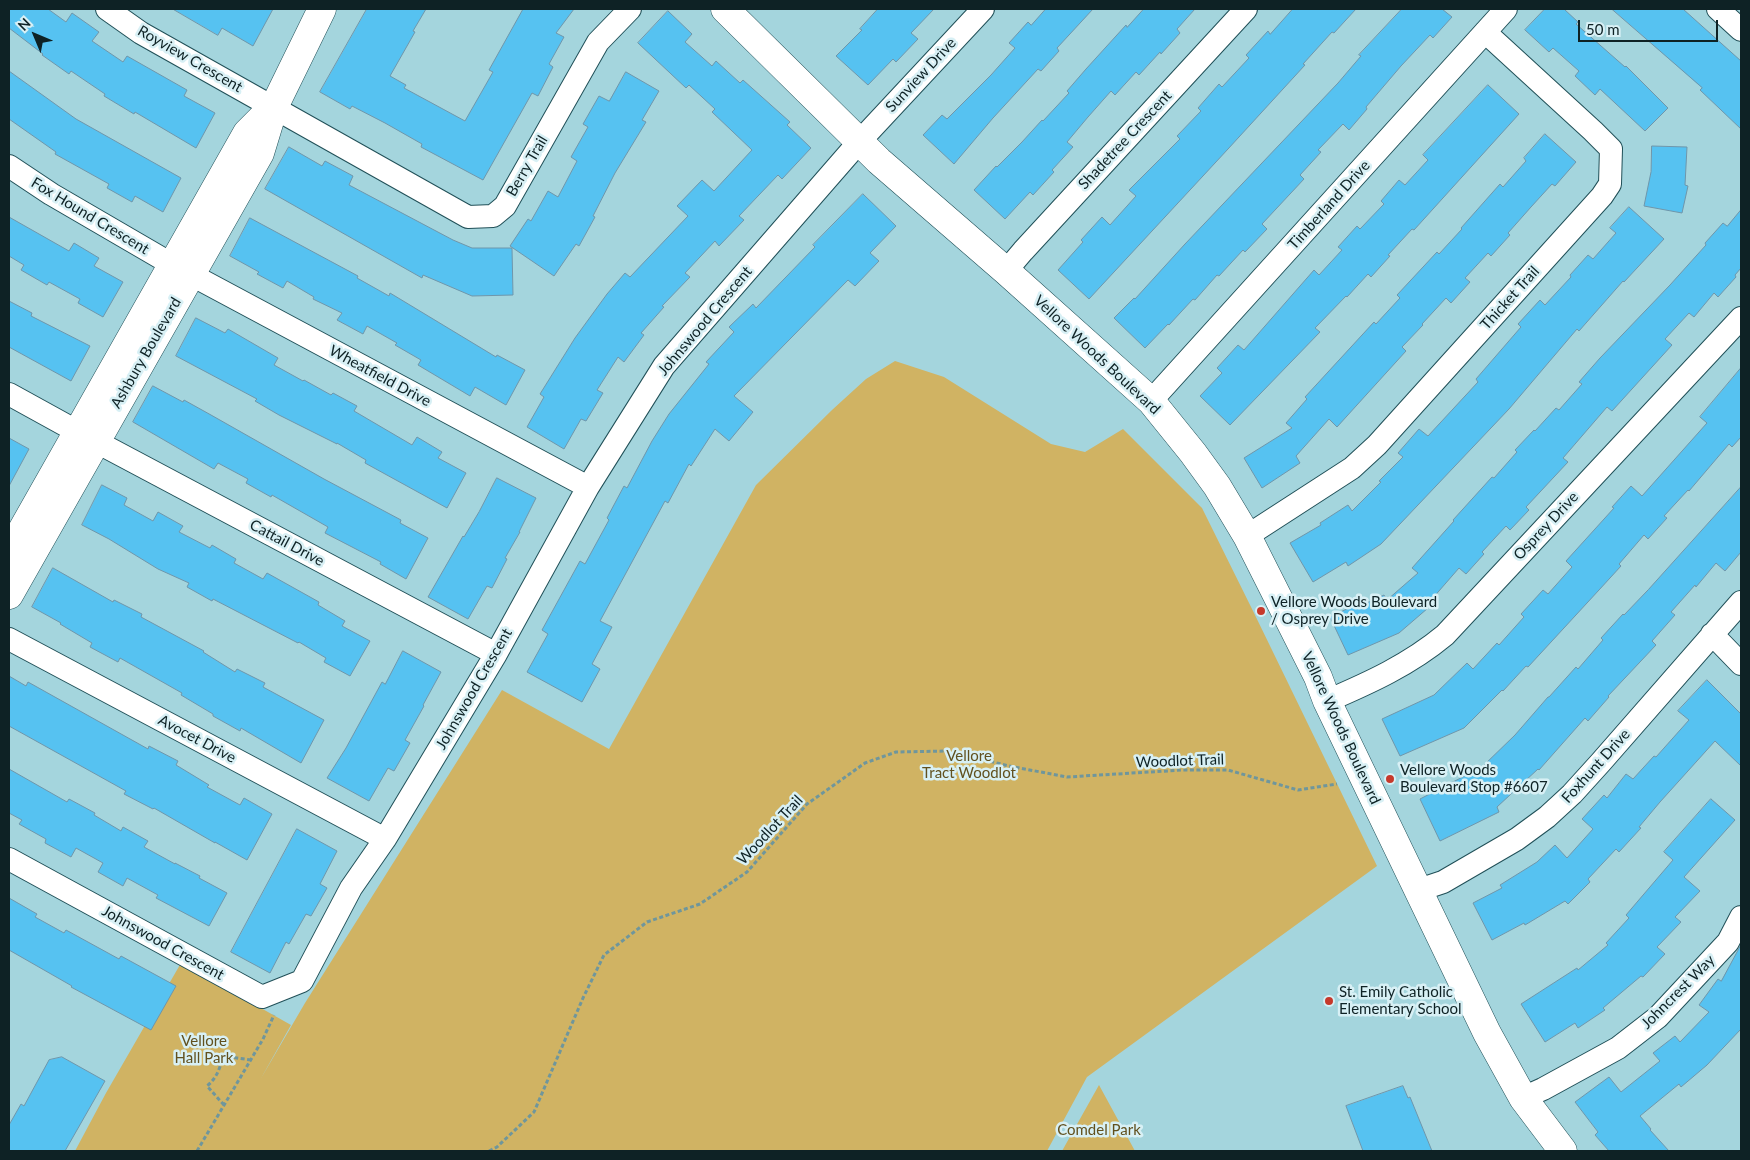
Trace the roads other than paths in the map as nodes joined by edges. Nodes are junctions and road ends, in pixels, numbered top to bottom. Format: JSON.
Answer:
{"nodes":[{"id":1,"x":107,"y":9,"type":"edge"},
{"id":2,"x":322,"y":9,"type":"edge"},
{"id":3,"x":630,"y":9,"type":"edge"},
{"id":4,"x":725,"y":9,"type":"edge"},
{"id":5,"x":983,"y":9,"type":"edge"},
{"id":6,"x":1246,"y":9,"type":"edge"},
{"id":7,"x":1506,"y":9,"type":"edge"},
{"id":8,"x":1718,"y":9,"type":"edge"},
{"id":9,"x":1741,"y":30,"type":"edge"},
{"id":10,"x":1485,"y":32,"type":"junction"},
{"id":11,"x":274,"y":107,"type":"junction"},
{"id":12,"x":859,"y":142,"type":"junction"},
{"id":13,"x":9,"y":166,"type":"edge"},
{"id":14,"x":182,"y":269,"type":"junction"},
{"id":15,"x":1006,"y":271,"type":"junction"},
{"id":16,"x":1741,"y":318,"type":"edge"},
{"id":17,"x":9,"y":394,"type":"edge"},
{"id":18,"x":1151,"y":401,"type":"junction"},
{"id":19,"x":87,"y":437,"type":"junction"},
{"id":20,"x":588,"y":487,"type":"junction"},
{"id":21,"x":1247,"y":536,"type":"junction"},
{"id":22,"x":9,"y":553,"type":"edge"},
{"id":23,"x":9,"y":595,"type":"edge"},
{"id":24,"x":1741,"y":602,"type":"edge"},
{"id":25,"x":1712,"y":634,"type":"junction"},
{"id":26,"x":9,"y":639,"type":"edge"},
{"id":27,"x":496,"y":654,"type":"junction"},
{"id":28,"x":1741,"y":664,"type":"edge"},
{"id":29,"x":1327,"y":701,"type":"junction"},
{"id":30,"x":385,"y":839,"type":"junction"},
{"id":31,"x":9,"y":859,"type":"edge"},
{"id":32,"x":1419,"y":890,"type":"junction"},
{"id":33,"x":1741,"y":917,"type":"edge"},
{"id":34,"x":1523,"y":1098,"type":"junction"},
{"id":35,"x":1563,"y":1151,"type":"edge"}],
"edges":[{"from":1,"to":11,"type":"street","name":"Royview Crescent"},
{"from":2,"to":11,"type":"street","name":"Ashbury Boulevard"},
{"from":3,"to":11,"type":"street","name":"Berry Trail"},
{"from":4,"to":12,"type":"street","name":"Vellore Woods Boulevard"},
{"from":5,"to":12,"type":"street","name":"Sunview Drive"},
{"from":6,"to":15,"type":"street","name":"Shadetree Crescent"},
{"from":7,"to":10,"type":"street","name":"Timberland Drive"},
{"from":8,"to":9,"type":"street"},
{"from":10,"to":18,"type":"street","name":"Timberland Drive"},
{"from":10,"to":21,"type":"street","name":"Thicket Trail"},
{"from":11,"to":14,"type":"street","name":"Ashbury Boulevard"},
{"from":12,"to":15,"type":"street","name":"Vellore Woods Boulevard"},
{"from":12,"to":20,"type":"street","name":"Johnswood Crescent"},
{"from":13,"to":14,"type":"street","name":"Fox Hound Crescent"},
{"from":14,"to":19,"type":"street","name":"Ashbury Boulevard"},
{"from":14,"to":20,"type":"street","name":"Wheatfield Drive"},
{"from":15,"to":18,"type":"street","name":"Vellore Woods Boulevard"},
{"from":16,"to":29,"type":"street","name":"Osprey Drive"},
{"from":17,"to":19,"type":"street","name":"Cattail Drive"},
{"from":18,"to":21,"type":"street","name":"Vellore Woods Boulevard"},
{"from":19,"to":22,"type":"street","name":"Ashbury Boulevard"},
{"from":19,"to":23,"type":"street","name":"Ashbury Boulevard"},
{"from":19,"to":27,"type":"street","name":"Cattail Drive"},
{"from":20,"to":27,"type":"street","name":"Johnswood Crescent"},
{"from":21,"to":29,"type":"street","name":"Vellore Woods Boulevard"},
{"from":24,"to":25,"type":"street","name":"Foxhunt Drive"},
{"from":25,"to":28,"type":"street"},
{"from":25,"to":32,"type":"street","name":"Foxhunt Drive"},
{"from":26,"to":30,"type":"street","name":"Avocet Drive"},
{"from":27,"to":30,"type":"street","name":"Johnswood Crescent"},
{"from":29,"to":32,"type":"street","name":"Vellore Woods Boulevard"},
{"from":30,"to":31,"type":"street","name":"Johnswood Crescent"},
{"from":32,"to":34,"type":"street","name":"Vellore Woods Boulevard"},
{"from":33,"to":34,"type":"street","name":"Johncrest Way"},
{"from":34,"to":35,"type":"street","name":"Vellore Woods Boulevard"}]}
